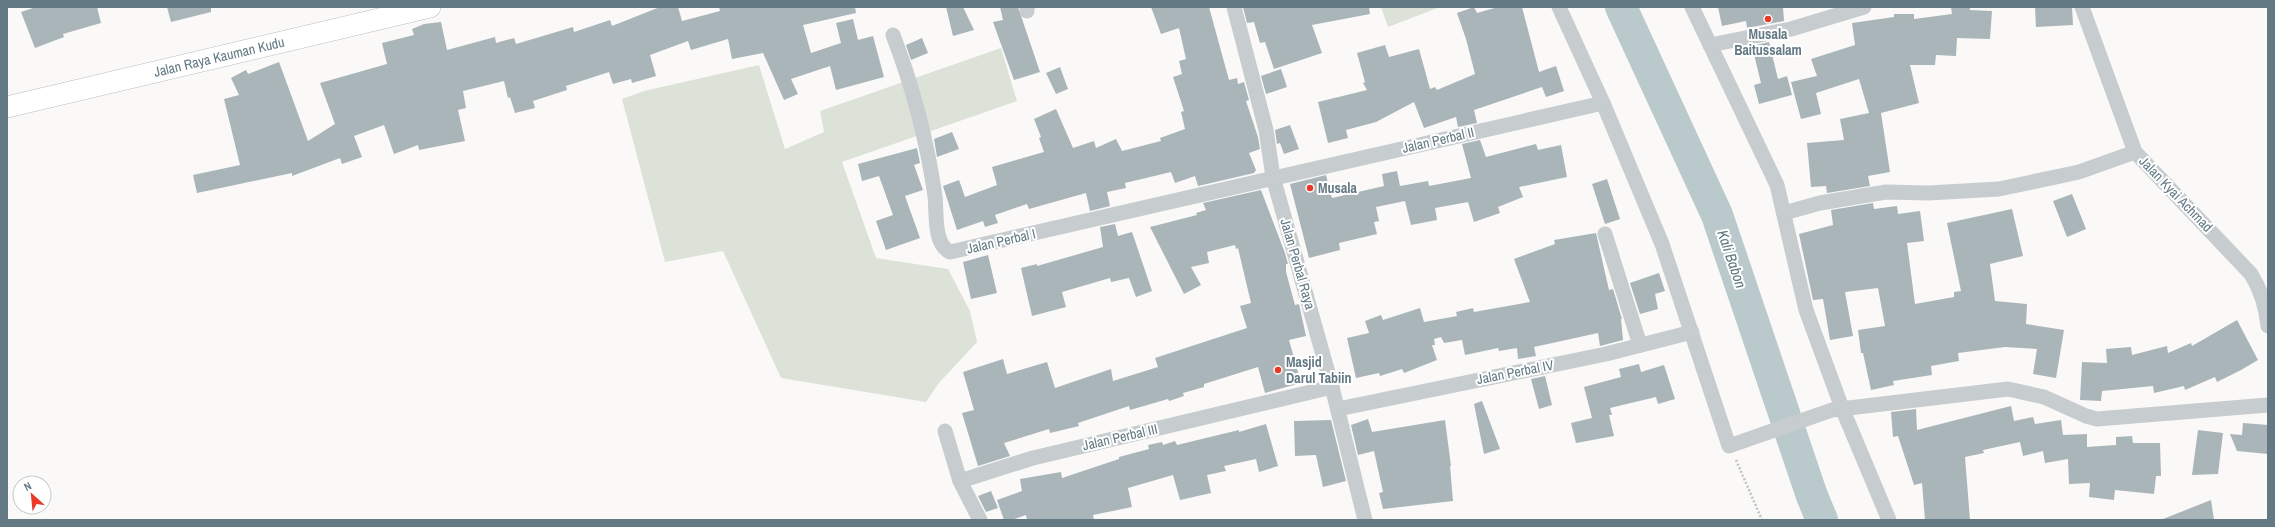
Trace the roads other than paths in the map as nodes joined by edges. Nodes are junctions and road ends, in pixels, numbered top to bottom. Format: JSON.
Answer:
{"nodes":[{"id":1,"x":430,"y":7,"type":"edge"},
{"id":2,"x":1234,"y":7,"type":"edge"},
{"id":3,"x":1559,"y":7,"type":"edge"},
{"id":4,"x":1692,"y":7,"type":"edge"},
{"id":5,"x":1864,"y":7,"type":"edge"},
{"id":6,"x":2082,"y":7,"type":"edge"},
{"id":7,"x":893,"y":35,"type":"dead end"},
{"id":8,"x":1710,"y":46,"type":"junction"},
{"id":9,"x":1603,"y":103,"type":"junction"},
{"id":10,"x":7,"y":107,"type":"edge"},
{"id":11,"x":2135,"y":152,"type":"junction"},
{"id":12,"x":1273,"y":177,"type":"junction"},
{"id":13,"x":1784,"y":213,"type":"junction"},
{"id":14,"x":1605,"y":234,"type":"dead end"},
{"id":15,"x":2268,"y":326,"type":"edge"},
{"id":16,"x":1692,"y":332,"type":"junction"},
{"id":17,"x":1640,"y":345,"type":"junction"},
{"id":18,"x":1332,"y":387,"type":"junction"},
{"id":19,"x":2268,"y":406,"type":"edge"},
{"id":20,"x":1338,"y":409,"type":"junction"},
{"id":21,"x":1837,"y":409,"type":"junction"},
{"id":22,"x":945,"y":431,"type":"dead end"},
{"id":23,"x":960,"y":481,"type":"junction"},
{"id":24,"x":980,"y":520,"type":"edge"},
{"id":25,"x":1365,"y":520,"type":"edge"},
{"id":26,"x":1889,"y":520,"type":"edge"}],
"edges":[{"from":1,"to":10,"type":"street","name":"Jalan Raya Kauman Kudu"},
{"from":2,"to":12,"type":"street","name":"Jalan Perbal Raya"},
{"from":3,"to":9,"type":"street"},
{"from":4,"to":8,"type":"street"},
{"from":5,"to":8,"type":"street"},
{"from":6,"to":11,"type":"street","name":"Jalan Kyai Achmad"},
{"from":7,"to":12,"type":"street","name":"Jalan Perbal I"},
{"from":8,"to":13,"type":"street"},
{"from":9,"to":12,"type":"street","name":"Jalan Perbal II"},
{"from":9,"to":16,"type":"street"},
{"from":11,"to":13,"type":"street"},
{"from":11,"to":15,"type":"street","name":"Jalan Kyai Achmad"},
{"from":12,"to":18,"type":"street","name":"Jalan Perbal Raya"},
{"from":13,"to":21,"type":"street"},
{"from":14,"to":17,"type":"street"},
{"from":16,"to":17,"type":"street","name":"Jalan Perbal IV"},
{"from":16,"to":21,"type":"street"},
{"from":17,"to":20,"type":"street","name":"Jalan Perbal IV"},
{"from":18,"to":20,"type":"street","name":"Jalan Perbal Raya"},
{"from":18,"to":23,"type":"street","name":"Jalan Perbal III"},
{"from":19,"to":21,"type":"street"},
{"from":20,"to":25,"type":"street","name":"Jalan Perbal Raya"},
{"from":21,"to":26,"type":"street"},
{"from":22,"to":23,"type":"street"},
{"from":23,"to":24,"type":"street"}]}
